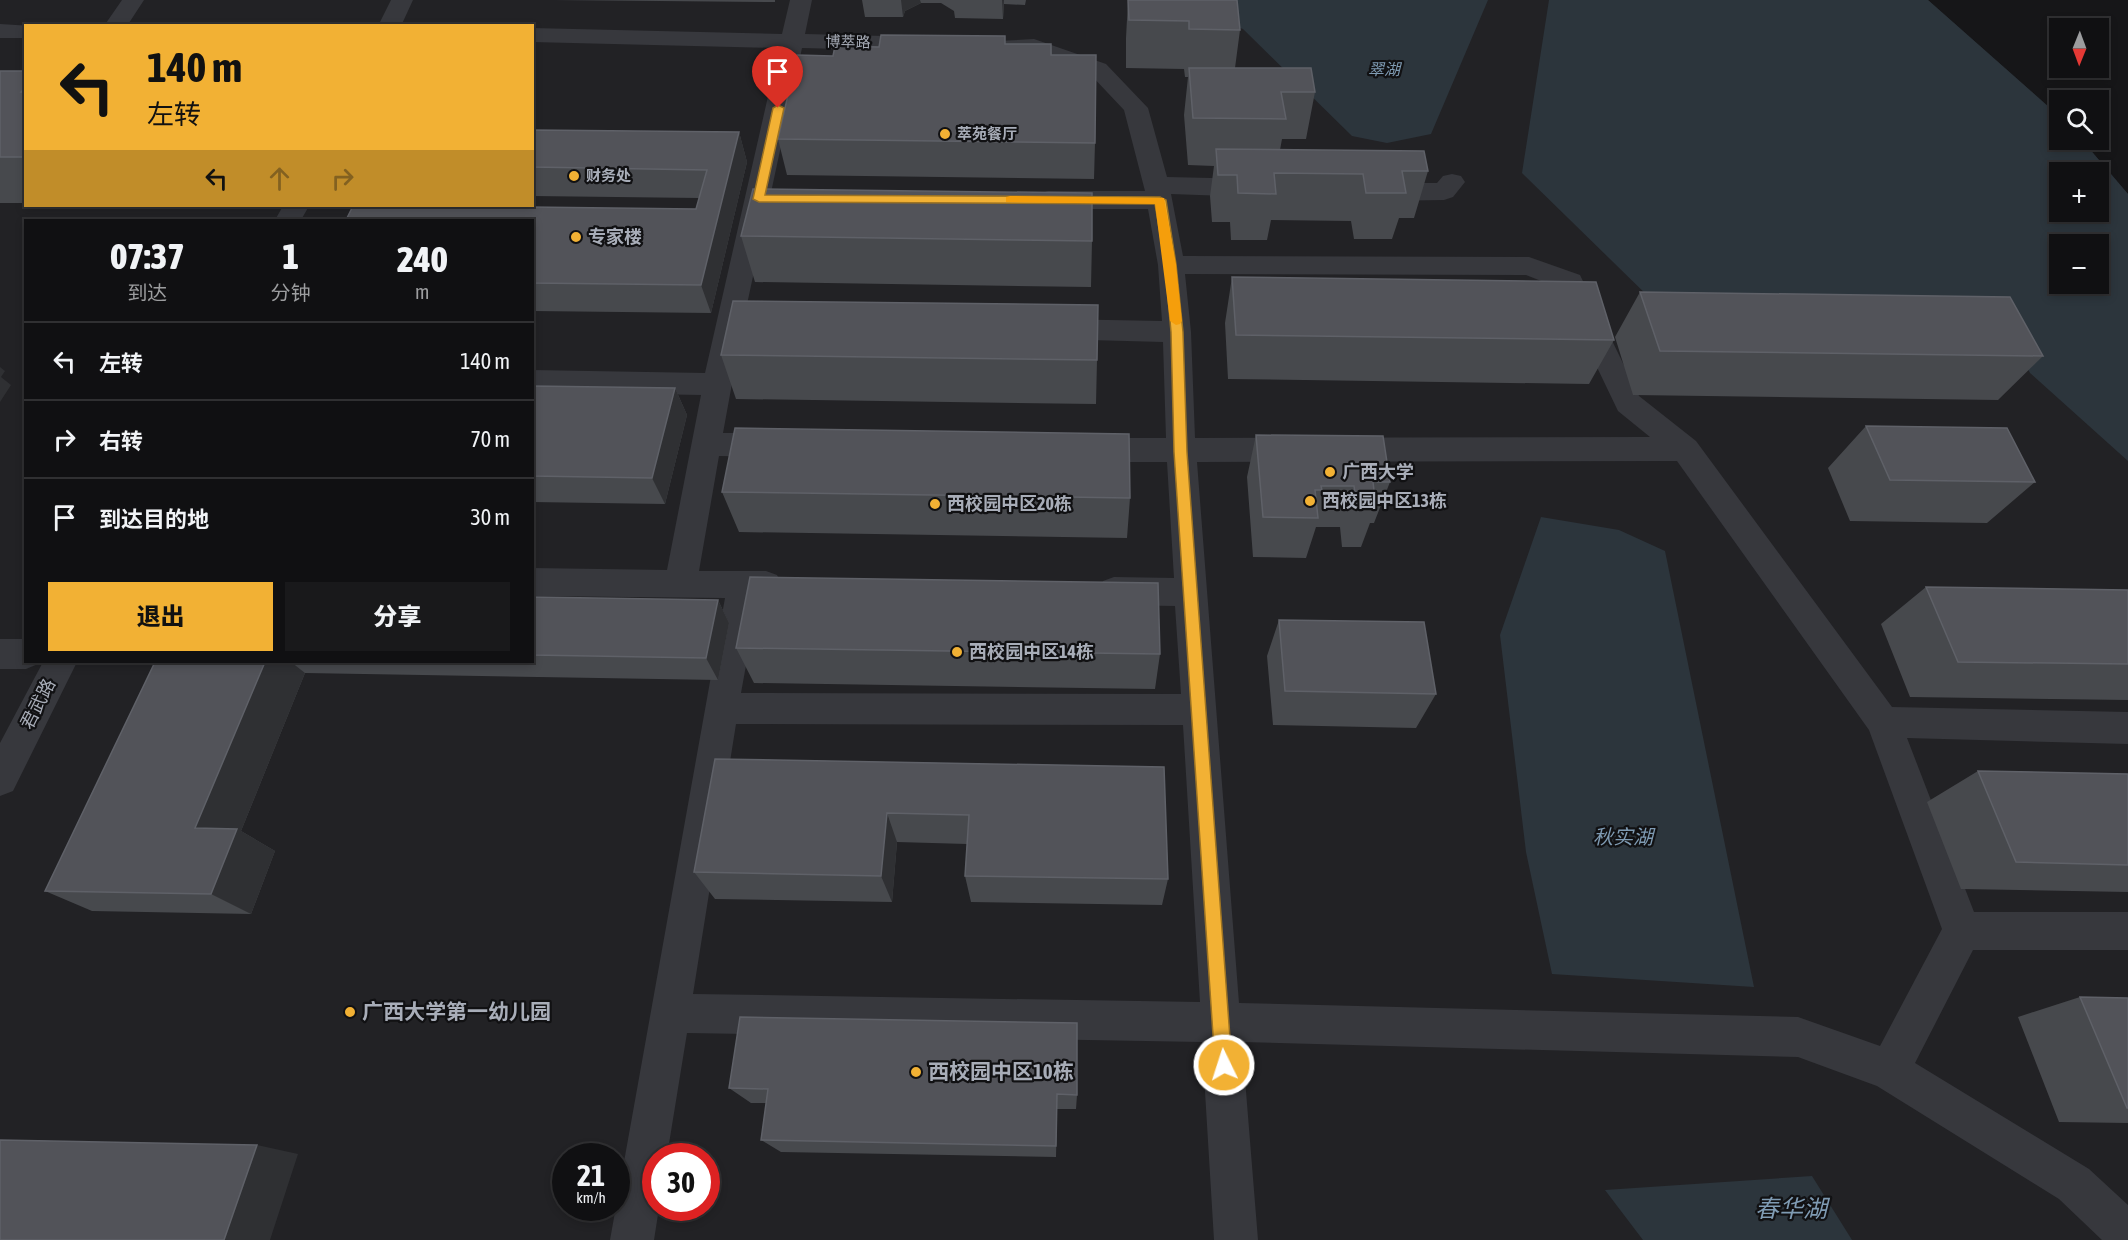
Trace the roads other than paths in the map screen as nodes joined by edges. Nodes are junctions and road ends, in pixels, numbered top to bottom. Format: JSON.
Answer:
{"nodes":[{"id":1,"x":133,"y":0,"type":"edge"},
{"id":2,"x":402,"y":0,"type":"edge"},
{"id":3,"x":801,"y":0,"type":"edge"},
{"id":4,"x":116,"y":24,"type":"edge"},
{"id":5,"x":390,"y":24,"type":"edge"},
{"id":6,"x":0,"y":31,"type":"edge"},
{"id":7,"x":24,"y":31,"type":"edge"},
{"id":8,"x":534,"y":35,"type":"edge"},
{"id":9,"x":794,"y":40,"type":"junction"},
{"id":10,"x":942,"y":44,"type":"edge"},
{"id":11,"x":988,"y":45,"type":"edge"},
{"id":12,"x":1452,"y":182,"type":"dead end"},
{"id":13,"x":1284,"y":189,"type":"edge"},
{"id":14,"x":1354,"y":191,"type":"edge"},
{"id":15,"x":1159,"y":193,"type":"junction"},
{"id":16,"x":1018,"y":200,"type":"edge"},
{"id":17,"x":1171,"y":264,"type":"junction"},
{"id":18,"x":1024,"y":329,"type":"edge"},
{"id":19,"x":1177,"y":332,"type":"junction"},
{"id":20,"x":534,"y":381,"type":"edge"},
{"id":21,"x":718,"y":384,"type":"junction"},
{"id":22,"x":707,"y":444,"type":"junction"},
{"id":23,"x":802,"y":446,"type":"edge"},
{"id":24,"x":1684,"y":449,"type":"junction"},
{"id":25,"x":1062,"y":450,"type":"edge"},
{"id":26,"x":1181,"y":452,"type":"junction"},
{"id":27,"x":534,"y":582,"type":"edge"},
{"id":28,"x":680,"y":584,"type":"junction"},
{"id":29,"x":744,"y":585,"type":"junction"},
{"id":30,"x":791,"y":586,"type":"edge"},
{"id":31,"x":1085,"y":590,"type":"edge"},
{"id":32,"x":1190,"y":592,"type":"junction"},
{"id":33,"x":0,"y":654,"type":"edge"},
{"id":34,"x":24,"y":654,"type":"edge"},
{"id":35,"x":59,"y":663,"type":"edge"},
{"id":36,"x":721,"y":708,"type":"junction"},
{"id":37,"x":1198,"y":710,"type":"junction"},
{"id":38,"x":1883,"y":722,"type":"junction"},
{"id":39,"x":2128,"y":728,"type":"edge"},
{"id":40,"x":0,"y":778,"type":"edge"},
{"id":41,"x":1962,"y":931,"type":"junction"},
{"id":42,"x":2128,"y":932,"type":"edge"},
{"id":43,"x":669,"y":1013,"type":"junction"},
{"id":44,"x":1221,"y":1022,"type":"junction"},
{"id":45,"x":1889,"y":1070,"type":"junction"},
{"id":46,"x":2128,"y":1235,"type":"edge"},
{"id":47,"x":632,"y":1240,"type":"edge"},
{"id":48,"x":1236,"y":1240,"type":"edge"}],
"edges":[{"from":1,"to":4,"type":"street"},
{"from":2,"to":5,"type":"street"},
{"from":3,"to":9,"type":"street"},
{"from":6,"to":7,"type":"street"},
{"from":8,"to":9,"type":"street","name":"博萃路"},
{"from":9,"to":10,"type":"street","name":"博萃路"},
{"from":9,"to":21,"type":"street"},
{"from":11,"to":15,"type":"street"},
{"from":12,"to":14,"type":"street"},
{"from":13,"to":15,"type":"street"},
{"from":15,"to":16,"type":"street"},
{"from":15,"to":17,"type":"street"},
{"from":17,"to":19,"type":"street"},
{"from":17,"to":24,"type":"street"},
{"from":18,"to":19,"type":"street"},
{"from":19,"to":26,"type":"street"},
{"from":20,"to":21,"type":"street"},
{"from":21,"to":22,"type":"street"},
{"from":22,"to":23,"type":"street"},
{"from":22,"to":28,"type":"street"},
{"from":24,"to":26,"type":"street"},
{"from":24,"to":38,"type":"street"},
{"from":25,"to":26,"type":"street"},
{"from":26,"to":32,"type":"street"},
{"from":27,"to":28,"type":"street"},
{"from":28,"to":29,"type":"street"},
{"from":29,"to":30,"type":"street"},
{"from":29,"to":36,"type":"street"},
{"from":31,"to":32,"type":"street"},
{"from":32,"to":37,"type":"street"},
{"from":33,"to":34,"type":"street"},
{"from":35,"to":40,"type":"street","name":"君武路"},
{"from":36,"to":37,"type":"street"},
{"from":36,"to":43,"type":"street"},
{"from":37,"to":44,"type":"street"},
{"from":38,"to":39,"type":"street"},
{"from":38,"to":41,"type":"street"},
{"from":41,"to":42,"type":"street"},
{"from":41,"to":45,"type":"street"},
{"from":43,"to":44,"type":"street"},
{"from":43,"to":47,"type":"street"},
{"from":44,"to":45,"type":"street"},
{"from":44,"to":48,"type":"street"},
{"from":45,"to":46,"type":"street"}]}
